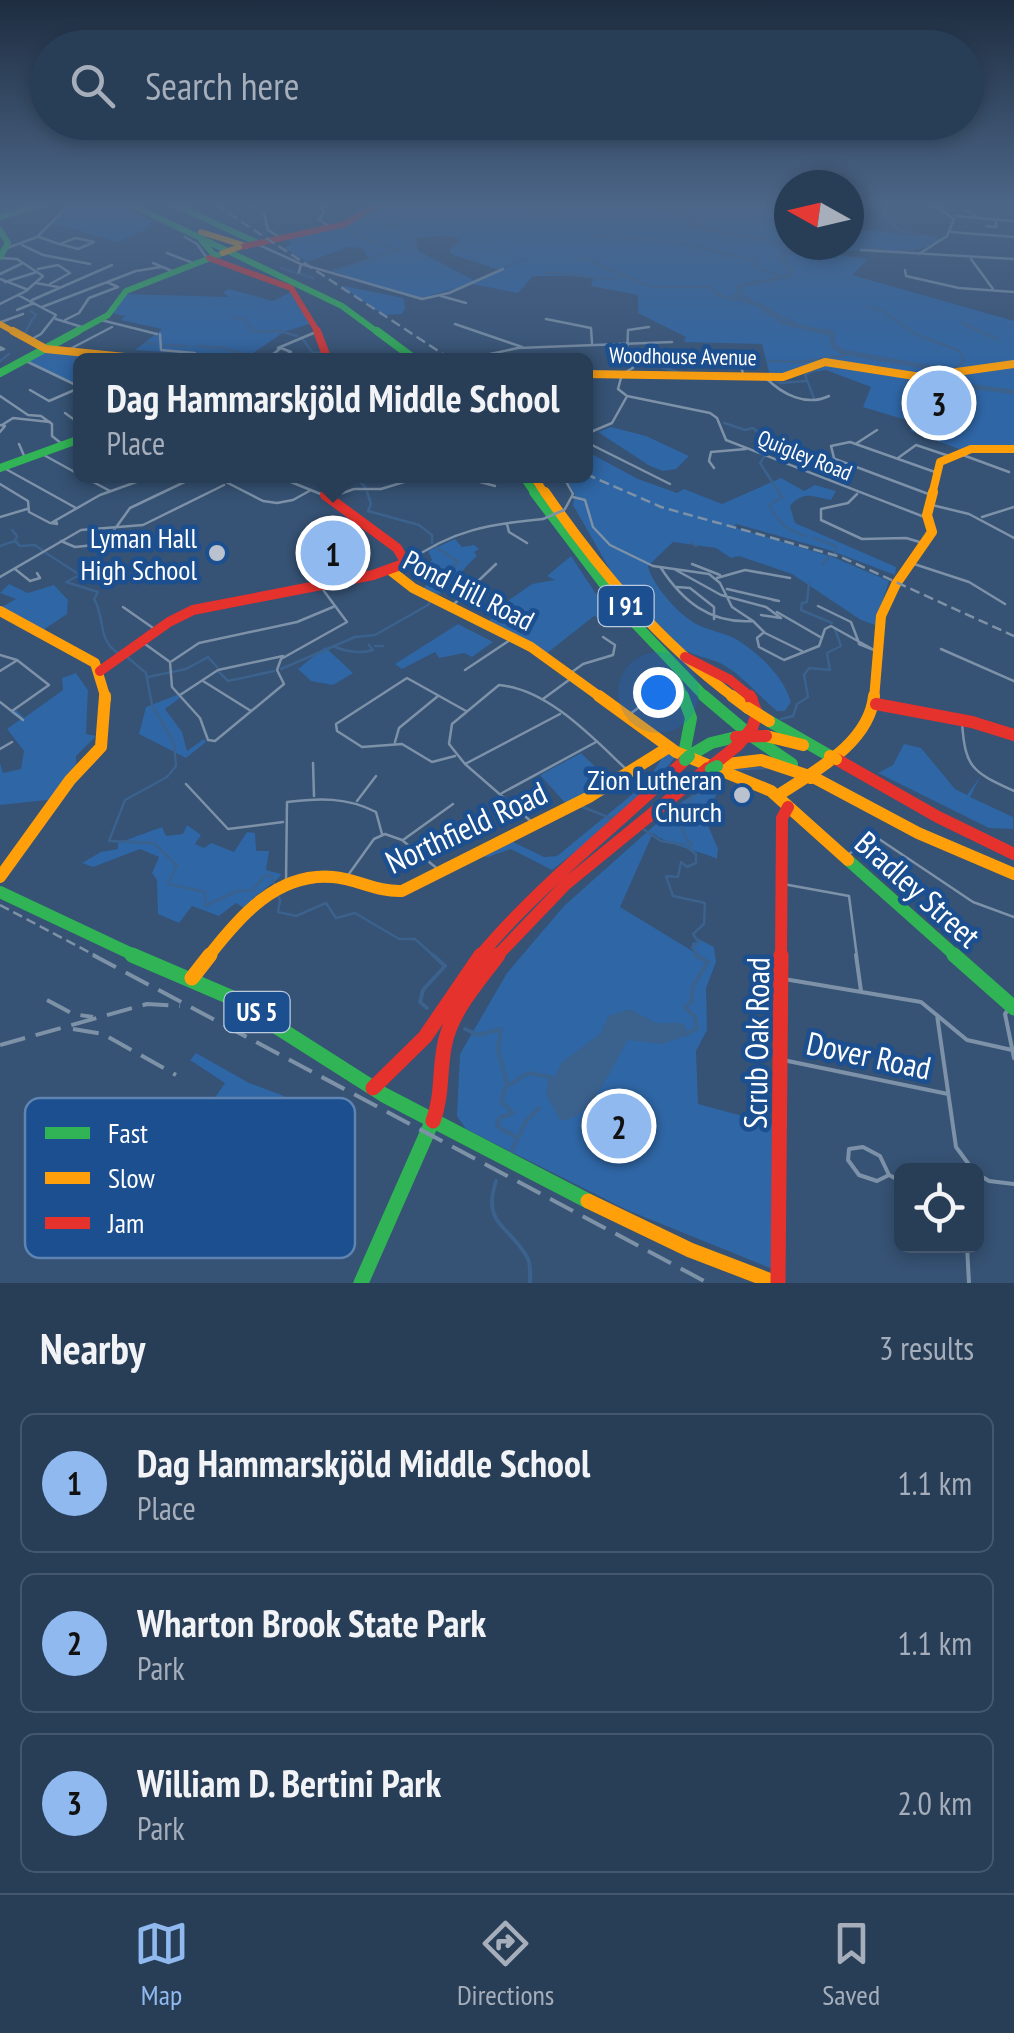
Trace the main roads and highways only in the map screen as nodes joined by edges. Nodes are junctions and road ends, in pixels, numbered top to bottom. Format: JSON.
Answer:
{"nodes":[{"id":1,"x":181,"y":265,"type":"edge"},
{"id":2,"x":230,"y":265,"type":"edge"},
{"id":3,"x":255,"y":265,"type":"edge"},
{"id":4,"x":261,"y":265,"type":"edge"},
{"id":5,"x":2,"y":327,"type":"edge"},
{"id":6,"x":45,"y":349,"type":"junction"},
{"id":7,"x":75,"y":353,"type":"edge"},
{"id":8,"x":326,"y":353,"type":"edge"},
{"id":9,"x":406,"y":353,"type":"edge"},
{"id":10,"x":416,"y":353,"type":"edge"},
{"id":11,"x":1014,"y":364,"type":"edge"},
{"id":12,"x":0,"y":373,"type":"edge"},
{"id":13,"x":593,"y":374,"type":"edge"},
{"id":14,"x":73,"y":443,"type":"edge"},
{"id":15,"x":1014,"y":449,"type":"edge"},
{"id":16,"x":2,"y":468,"type":"edge"},
{"id":17,"x":325,"y":483,"type":"edge"},
{"id":18,"x":528,"y":483,"type":"edge"},
{"id":19,"x":538,"y":483,"type":"edge"},
{"id":20,"x":390,"y":570,"type":"junction"},
{"id":21,"x":0,"y":611,"type":"edge"},
{"id":22,"x":647,"y":628,"type":"junction"},
{"id":23,"x":98,"y":668,"type":"junction"},
{"id":24,"x":671,"y":671,"type":"junction"},
{"id":25,"x":876,"y":704,"type":"junction"},
{"id":26,"x":1014,"y":735,"type":"edge"},
{"id":27,"x":746,"y":736,"type":"junction"},
{"id":28,"x":669,"y":747,"type":"junction"},
{"id":29,"x":685,"y":757,"type":"junction"},
{"id":30,"x":831,"y":757,"type":"junction"},
{"id":31,"x":711,"y":768,"type":"junction"},
{"id":32,"x":812,"y":777,"type":"junction"},
{"id":33,"x":777,"y":796,"type":"junction"},
{"id":34,"x":788,"y":807,"type":"junction"},
{"id":35,"x":1014,"y":854,"type":"edge"},
{"id":36,"x":1014,"y":874,"type":"edge"},
{"id":37,"x":0,"y":876,"type":"edge"},
{"id":38,"x":0,"y":892,"type":"edge"},
{"id":39,"x":192,"y":978,"type":"junction"},
{"id":40,"x":1013,"y":1007,"type":"edge"},
{"id":41,"x":373,"y":1088,"type":"junction"},
{"id":42,"x":433,"y":1121,"type":"junction"},
{"id":43,"x":361,"y":1283,"type":"edge"},
{"id":44,"x":777,"y":1283,"type":"edge"}],
"edges":[{"from":1,"to":6,"type":"main road"},
{"from":2,"to":8,"type":"main road"},
{"from":3,"to":9,"type":"main road"},
{"from":4,"to":10,"type":"main road"},
{"from":5,"to":6,"type":"main road"},
{"from":6,"to":7,"type":"main road"},
{"from":6,"to":12,"type":"main road"},
{"from":11,"to":13,"type":"main road","name":"Woodhouse Avenue"},
{"from":14,"to":16,"type":"main road"},
{"from":15,"to":25,"type":"main road"},
{"from":17,"to":20,"type":"main road"},
{"from":18,"to":24,"type":"main road","number":"I 91"},
{"from":19,"to":22,"type":"main road","number":"I 91"},
{"from":20,"to":23,"type":"main road","name":"Pond Hill Road"},
{"from":20,"to":28,"type":"main road","name":"Pond Hill Road"},
{"from":21,"to":23,"type":"main road"},
{"from":22,"to":30,"type":"main road","number":"I 91","bridge":true},
{"from":22,"to":31,"type":"main road"},
{"from":23,"to":37,"type":"main road"},
{"from":24,"to":27,"type":"main road","number":"I 91"},
{"from":24,"to":29,"type":"main road"},
{"from":25,"to":26,"type":"main road"},
{"from":25,"to":33,"type":"main road"},
{"from":27,"to":29,"type":"main road"},
{"from":27,"to":30,"type":"main road","bridge":true},
{"from":27,"to":32,"type":"main road","number":"I 91"},
{"from":28,"to":33,"type":"main road","name":"Pond Hill Road"},
{"from":28,"to":39,"type":"main road","name":"Northfield Road"},
{"from":29,"to":41,"type":"main road"},
{"from":30,"to":35,"type":"main road","number":"I 91"},
{"from":31,"to":32,"type":"main road"},
{"from":31,"to":42,"type":"main road"},
{"from":32,"to":36,"type":"main road","number":"I 91"},
{"from":33,"to":34,"type":"main road","name":"Pond Hill Road"},
{"from":34,"to":40,"type":"main road","name":"Bradley Street"},
{"from":34,"to":44,"type":"main road","name":"Scrub Oak Road"},
{"from":38,"to":39,"type":"main road","number":"US 5"},
{"from":39,"to":41,"type":"main road","number":"US 5"},
{"from":41,"to":42,"type":"main road","number":"US 5"},
{"from":42,"to":43,"type":"main road"},
{"from":42,"to":44,"type":"main road","number":"US 5"}]}
